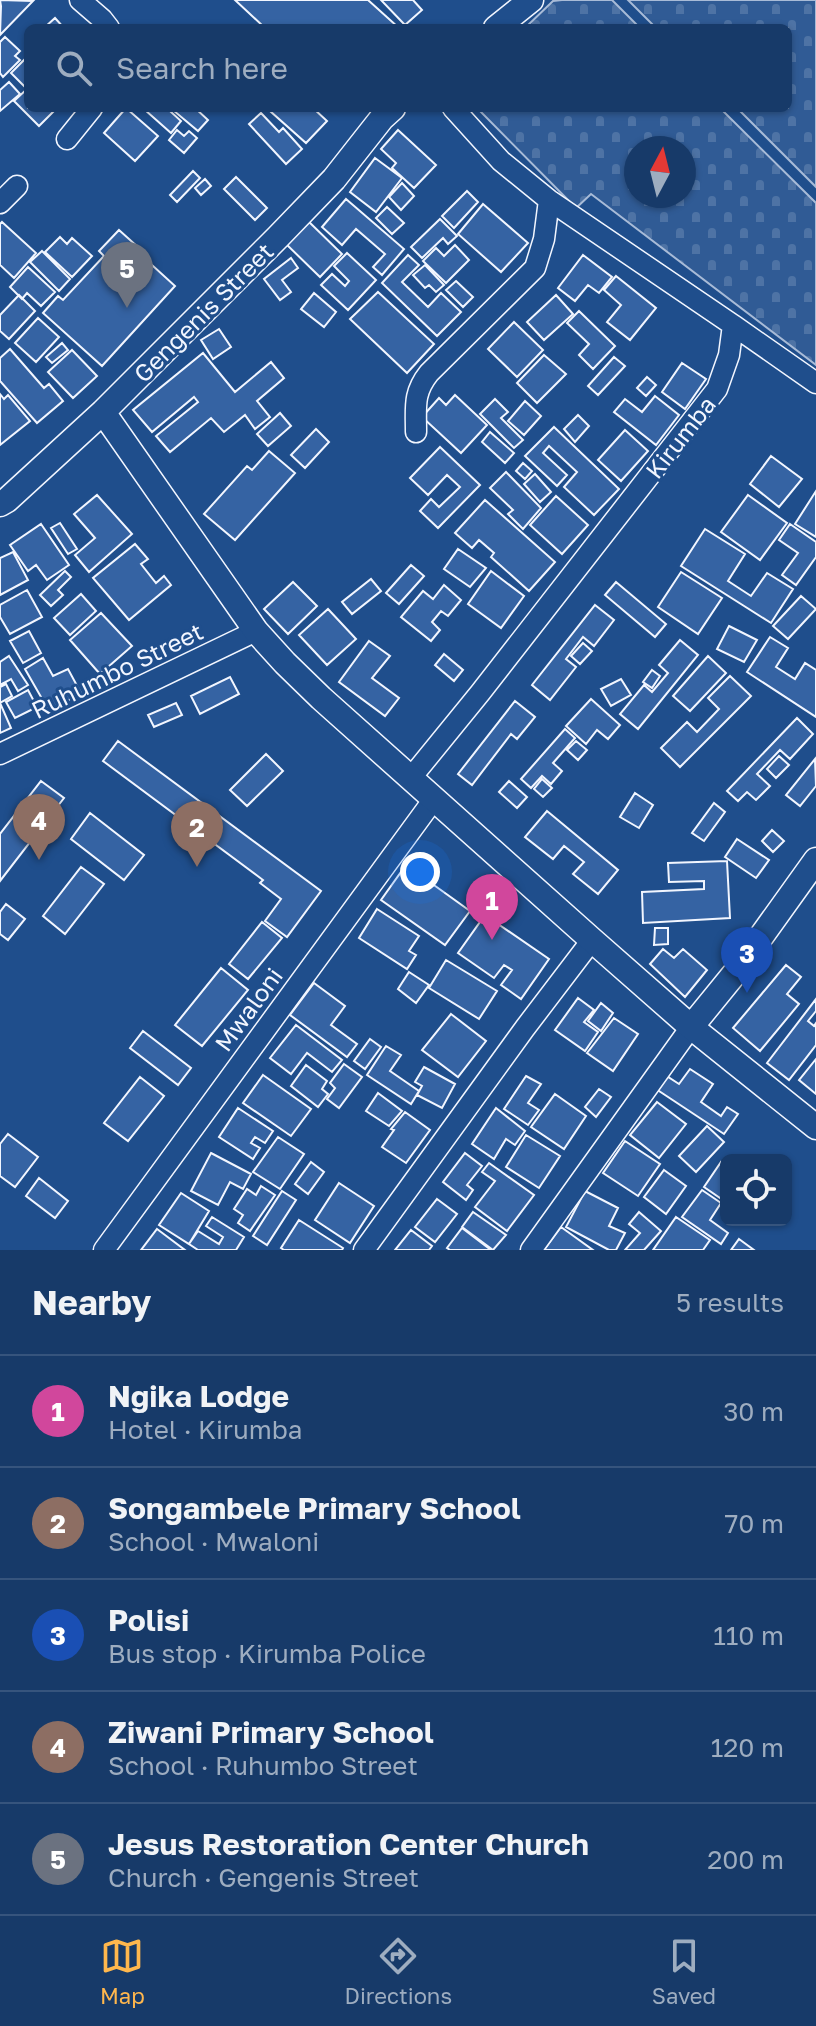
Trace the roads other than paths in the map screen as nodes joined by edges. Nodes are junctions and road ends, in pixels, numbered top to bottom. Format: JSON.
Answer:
{"nodes":[{"id":1,"x":80,"y":0,"type":"edge"},
{"id":2,"x":531,"y":0,"type":"edge"},
{"id":3,"x":106,"y":24,"type":"edge"},
{"id":4,"x":501,"y":24,"type":"edge"},
{"id":5,"x":89,"y":112,"type":"edge"},
{"id":6,"x":389,"y":112,"type":"edge"},
{"id":7,"x":457,"y":112,"type":"edge"},
{"id":8,"x":67,"y":139,"type":"dead end"},
{"id":9,"x":17,"y":186,"type":"dead end"},
{"id":10,"x":549,"y":200,"type":"junction"},
{"id":11,"x":0,"y":203,"type":"edge"},
{"id":12,"x":733,"y":325,"type":"junction"},
{"id":13,"x":816,"y":383,"type":"edge"},
{"id":14,"x":103,"y":412,"type":"junction"},
{"id":15,"x":416,"y":432,"type":"dead end"},
{"id":16,"x":0,"y":504,"type":"edge"},
{"id":17,"x":256,"y":631,"type":"junction"},
{"id":18,"x":0,"y":754,"type":"edge"},
{"id":19,"x":410,"y":779,"type":"junction"},
{"id":20,"x":434,"y":799,"type":"junction"},
{"id":21,"x":816,"y":860,"type":"edge"},
{"id":22,"x":592,"y":940,"type":"junction"},
{"id":23,"x":691,"y":1027,"type":"junction"},
{"id":24,"x":816,"y":1127,"type":"edge"},
{"id":25,"x":104,"y":1250,"type":"edge"},
{"id":26,"x":364,"y":1250,"type":"edge"},
{"id":27,"x":531,"y":1250,"type":"edge"}],
"edges":[{"from":1,"to":3,"type":"street"},
{"from":2,"to":4,"type":"street"},
{"from":5,"to":8,"type":"street"},
{"from":6,"to":14,"type":"street","name":"Gengenis Street"},
{"from":7,"to":10,"type":"street"},
{"from":9,"to":11,"type":"street"},
{"from":10,"to":12,"type":"street"},
{"from":10,"to":15,"type":"street"},
{"from":12,"to":13,"type":"street"},
{"from":12,"to":19,"type":"street","name":"Kirumba"},
{"from":14,"to":16,"type":"street","name":"Gengenis Street"},
{"from":14,"to":17,"type":"street"},
{"from":17,"to":18,"type":"street","name":"Ruhumbo Street"},
{"from":17,"to":19,"type":"street"},
{"from":19,"to":20,"type":"street"},
{"from":20,"to":22,"type":"street"},
{"from":20,"to":25,"type":"street","name":"Mwaloni"},
{"from":21,"to":23,"type":"street"},
{"from":22,"to":23,"type":"street"},
{"from":22,"to":26,"type":"street"},
{"from":23,"to":24,"type":"street"},
{"from":23,"to":27,"type":"street"}]}
